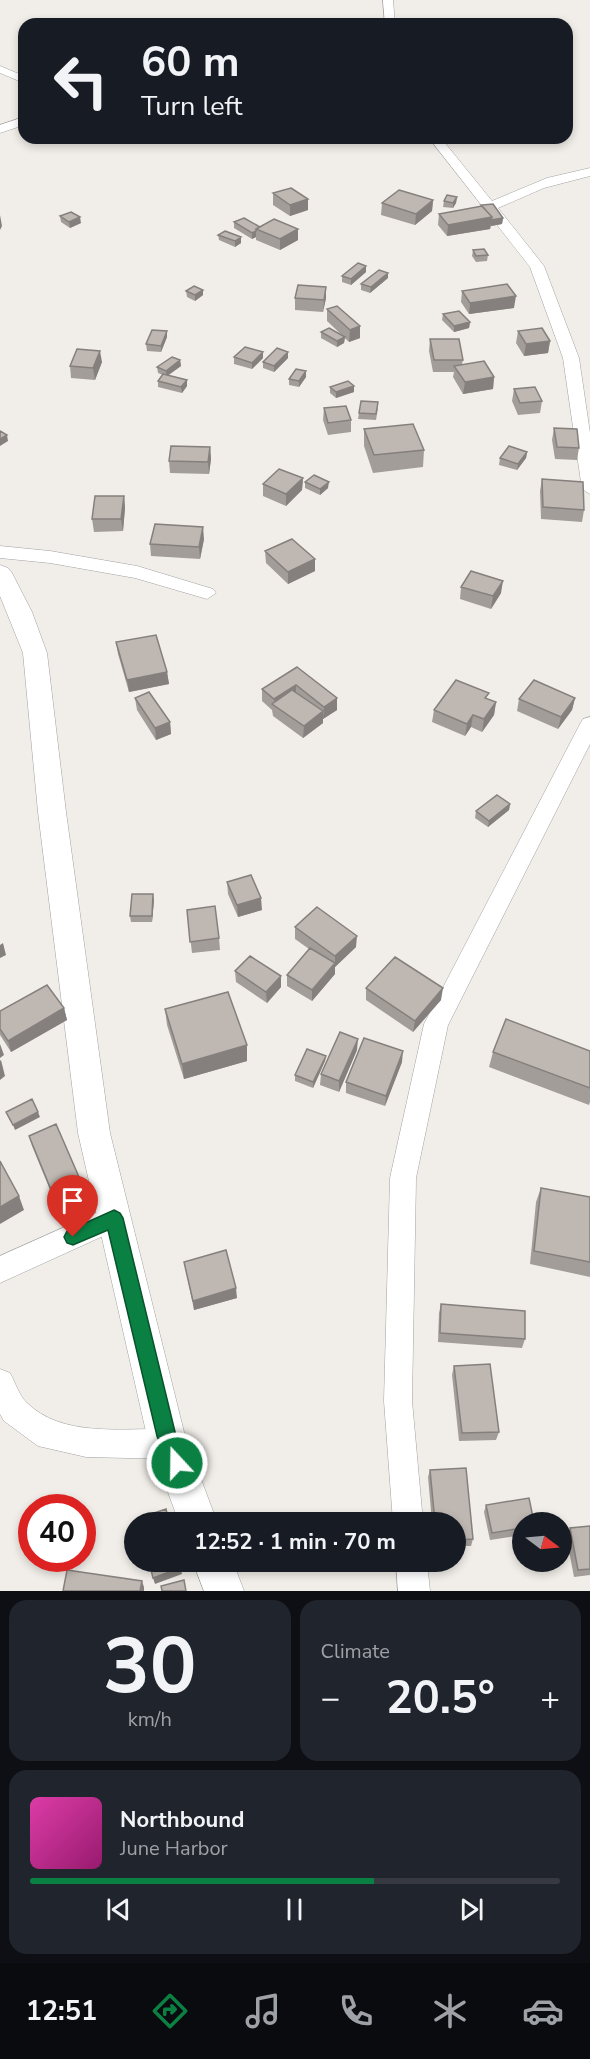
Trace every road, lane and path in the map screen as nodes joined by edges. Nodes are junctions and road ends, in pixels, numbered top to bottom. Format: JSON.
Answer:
{"nodes":[{"id":1,"x":388,"y":0,"type":"edge"},
{"id":2,"x":390,"y":18,"type":"edge"},
{"id":3,"x":0,"y":69,"type":"edge"},
{"id":4,"x":18,"y":77,"type":"edge"},
{"id":5,"x":18,"y":123,"type":"edge"},
{"id":6,"x":0,"y":129,"type":"edge"},
{"id":7,"x":440,"y":144,"type":"edge"},
{"id":8,"x":590,"y":172,"type":"edge"},
{"id":9,"x":491,"y":206,"type":"junction"},
{"id":10,"x":590,"y":489,"type":"edge"},
{"id":11,"x":0,"y":552,"type":"edge"},
{"id":12,"x":0,"y":573,"type":"edge"},
{"id":13,"x":207,"y":593,"type":"dead end"},
{"id":14,"x":590,"y":724,"type":"edge"},
{"id":15,"x":114,"y":1218,"type":"junction"},
{"id":16,"x":0,"y":1270,"type":"edge"},
{"id":17,"x":0,"y":1383,"type":"edge"},
{"id":18,"x":169,"y":1444,"type":"junction"},
{"id":19,"x":194,"y":1512,"type":"edge"},
{"id":20,"x":407,"y":1512,"type":"edge"},
{"id":21,"x":217,"y":1572,"type":"edge"},
{"id":22,"x":412,"y":1572,"type":"edge"},
{"id":23,"x":224,"y":1591,"type":"edge"},
{"id":24,"x":414,"y":1591,"type":"edge"}],
"edges":[{"from":1,"to":2,"type":"street"},
{"from":3,"to":4,"type":"street"},
{"from":5,"to":6,"type":"street"},
{"from":7,"to":9,"type":"street"},
{"from":8,"to":9,"type":"street"},
{"from":9,"to":10,"type":"street"},
{"from":11,"to":13,"type":"street"},
{"from":12,"to":15,"type":"street"},
{"from":14,"to":20,"type":"street"},
{"from":15,"to":16,"type":"street"},
{"from":15,"to":18,"type":"street"},
{"from":17,"to":18,"type":"street"},
{"from":18,"to":19,"type":"street"},
{"from":21,"to":23,"type":"street"},
{"from":22,"to":24,"type":"street"}]}
